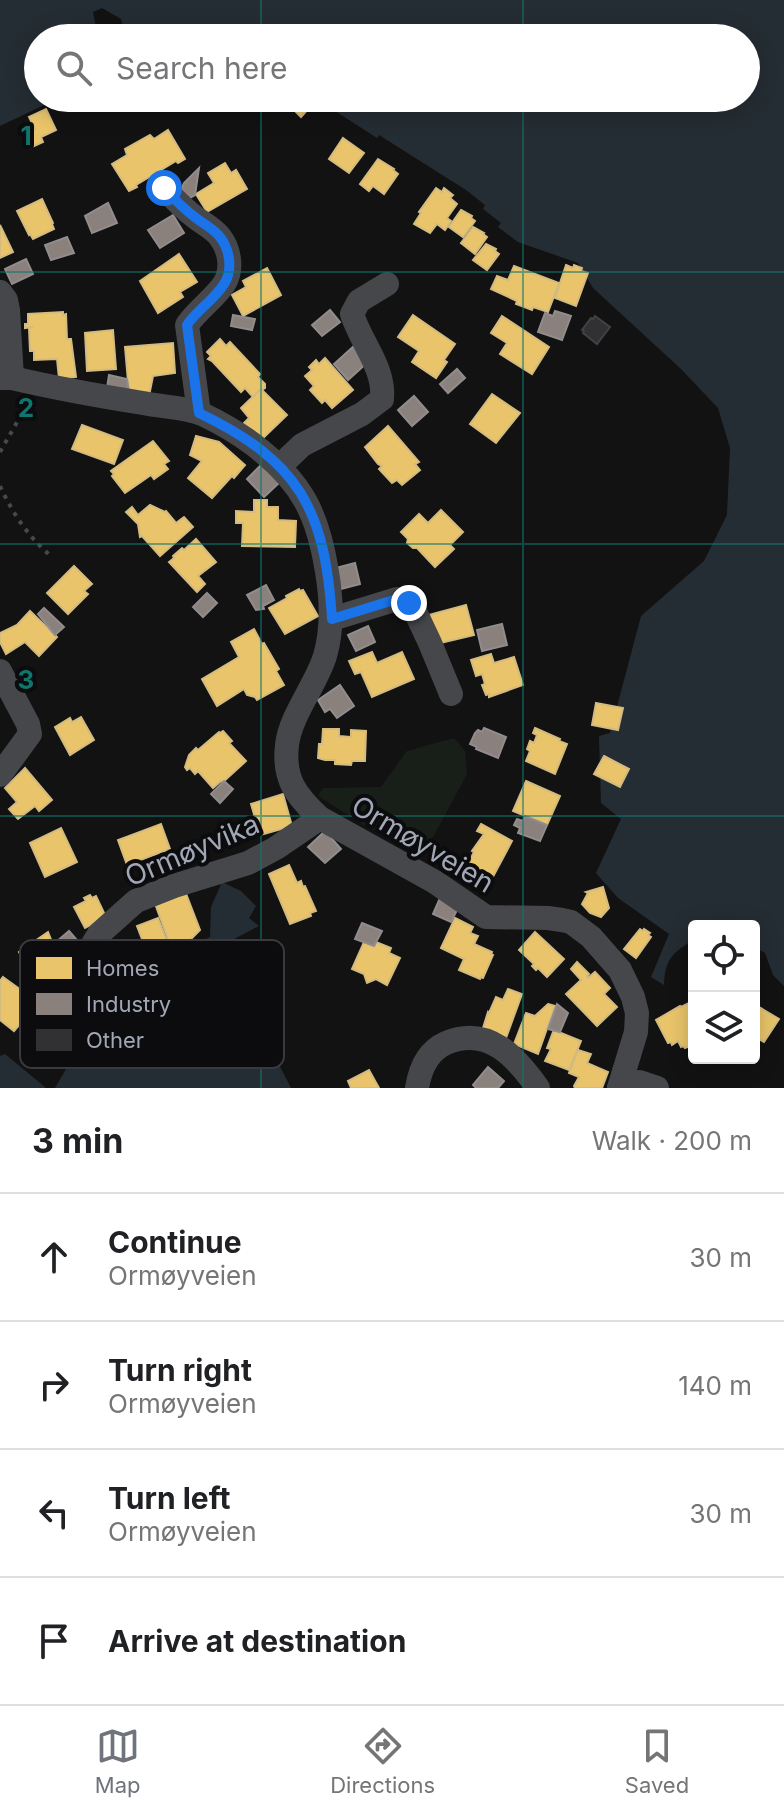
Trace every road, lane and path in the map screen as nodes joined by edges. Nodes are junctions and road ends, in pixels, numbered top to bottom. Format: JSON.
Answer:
{"nodes":[{"id":1,"x":164,"y":188,"type":"dead end"},
{"id":2,"x":387,"y":284,"type":"dead end"},
{"id":3,"x":0,"y":292,"type":"edge"},
{"id":4,"x":6,"y":378,"type":"edge"},
{"id":5,"x":39,"y":384,"type":"junction"},
{"id":6,"x":199,"y":413,"type":"junction"},
{"id":7,"x":0,"y":452,"type":"edge"},
{"id":8,"x":280,"y":466,"type":"junction"},
{"id":9,"x":0,"y":486,"type":"edge"},
{"id":10,"x":51,"y":556,"type":"dead end"},
{"id":11,"x":332,"y":619,"type":"junction"},
{"id":12,"x":0,"y":671,"type":"edge"},
{"id":13,"x":451,"y":694,"type":"dead end"},
{"id":14,"x":0,"y":775,"type":"edge"},
{"id":15,"x":320,"y":818,"type":"junction"},
{"id":16,"x":95,"y":940,"type":"edge"},
{"id":17,"x":417,"y":1088,"type":"edge"},
{"id":18,"x":538,"y":1088,"type":"edge"},
{"id":19,"x":619,"y":1088,"type":"edge"},
{"id":20,"x":657,"y":1088,"type":"edge"}],
"edges":[{"from":1,"to":6,"type":"street"},
{"from":2,"to":8,"type":"street"},
{"from":3,"to":4,"type":"street","name":"Ormøyveien"},
{"from":4,"to":5,"type":"street","name":"Ormøyveien"},
{"from":5,"to":6,"type":"street","name":"Ormøyveien"},
{"from":5,"to":7,"type":"path"},
{"from":6,"to":8,"type":"street","name":"Ormøyveien"},
{"from":8,"to":11,"type":"street","name":"Ormøyveien"},
{"from":9,"to":10,"type":"path"},
{"from":11,"to":13,"type":"street"},
{"from":11,"to":15,"type":"street","name":"Ormøyveien"},
{"from":12,"to":14,"type":"street"},
{"from":15,"to":16,"type":"street","name":"Ormøyvika"},
{"from":15,"to":19,"type":"street","name":"Ormøyveien"},
{"from":17,"to":18,"type":"street"},
{"from":19,"to":20,"type":"street","name":"Ormøyveien"}]}
